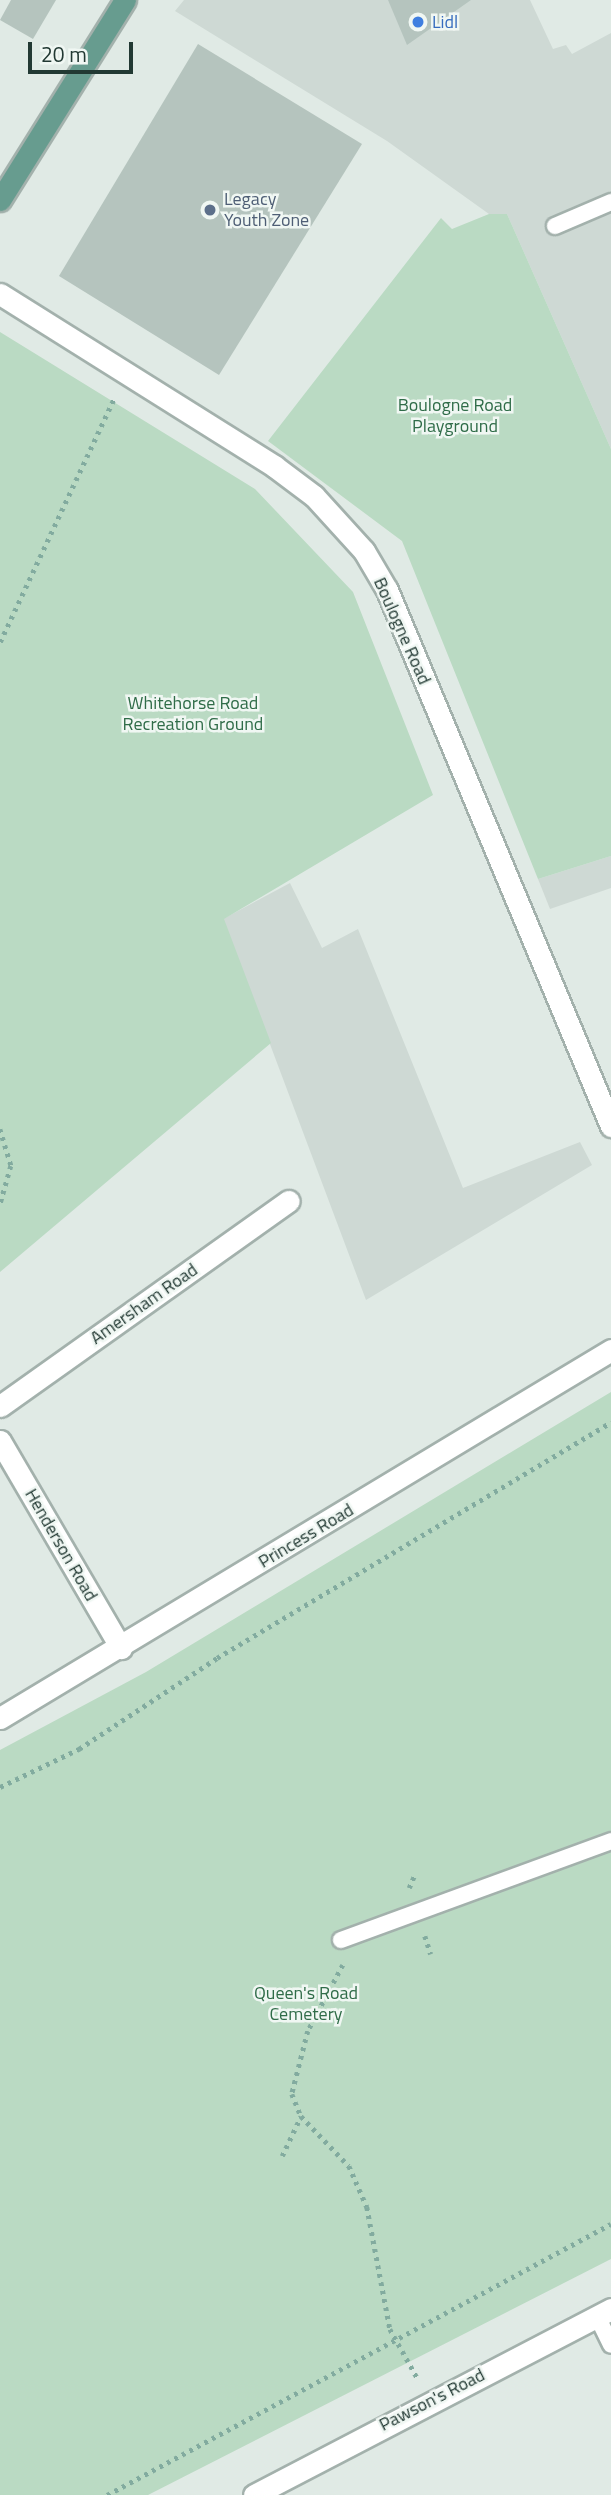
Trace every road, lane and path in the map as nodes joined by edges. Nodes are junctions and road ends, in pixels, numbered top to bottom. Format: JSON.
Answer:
{"nodes":[{"id":1,"x":125,"y":0,"type":"edge"},
{"id":2,"x":0,"y":200,"type":"edge"},
{"id":3,"x":611,"y":202,"type":"edge"},
{"id":4,"x":555,"y":226,"type":"dead end"},
{"id":5,"x":0,"y":294,"type":"edge"},
{"id":6,"x":127,"y":373,"type":"junction"},
{"id":7,"x":0,"y":642,"type":"edge"},
{"id":8,"x":611,"y":1126,"type":"edge"},
{"id":9,"x":0,"y":1129,"type":"edge"},
{"id":10,"x":288,"y":1201,"type":"dead end"},
{"id":11,"x":0,"y":1205,"type":"edge"},
{"id":12,"x":611,"y":1350,"type":"edge"},
{"id":13,"x":0,"y":1406,"type":"edge"},
{"id":14,"x":611,"y":1422,"type":"edge"},
{"id":15,"x":0,"y":1441,"type":"edge"},
{"id":16,"x":121,"y":1648,"type":"junction"},
{"id":17,"x":0,"y":1718,"type":"edge"},
{"id":18,"x":0,"y":1787,"type":"edge"},
{"id":19,"x":611,"y":1841,"type":"edge"},
{"id":20,"x":367,"y":1930,"type":"junction"},
{"id":21,"x":341,"y":1940,"type":"dead end"},
{"id":22,"x":301,"y":2116,"type":"junction"},
{"id":23,"x":282,"y":2156,"type":"dead end"},
{"id":24,"x":611,"y":2224,"type":"edge"},
{"id":25,"x":604,"y":2313,"type":"edge"},
{"id":26,"x":399,"y":2342,"type":"junction"},
{"id":27,"x":611,"y":2345,"type":"edge"},
{"id":28,"x":428,"y":2402,"type":"junction"},
{"id":29,"x":107,"y":2495,"type":"edge"},
{"id":30,"x":254,"y":2495,"type":"edge"}],
"edges":[{"from":1,"to":2,"type":"main road"},
{"from":3,"to":4,"type":"lane"},
{"from":5,"to":6,"type":"street","name":"Boulogne Road"},
{"from":6,"to":7,"type":"path"},
{"from":6,"to":8,"type":"street","name":"Boulogne Road"},
{"from":9,"to":11,"type":"path"},
{"from":10,"to":13,"type":"street","name":"Amersham Road"},
{"from":12,"to":16,"type":"street","name":"Princess Road"},
{"from":14,"to":18,"type":"path"},
{"from":15,"to":16,"type":"street","name":"Henderson Road"},
{"from":16,"to":17,"type":"street","name":"Princess Road"},
{"from":19,"to":20,"type":"lane"},
{"from":20,"to":21,"type":"lane"},
{"from":20,"to":22,"type":"path"},
{"from":22,"to":23,"type":"path"},
{"from":22,"to":26,"type":"path"},
{"from":24,"to":26,"type":"path"},
{"from":25,"to":27,"type":"lane"},
{"from":25,"to":28,"type":"street","name":"Pawson's Road"},
{"from":26,"to":28,"type":"path"},
{"from":26,"to":29,"type":"path"},
{"from":28,"to":30,"type":"street","name":"Pawson's Road"}]}
